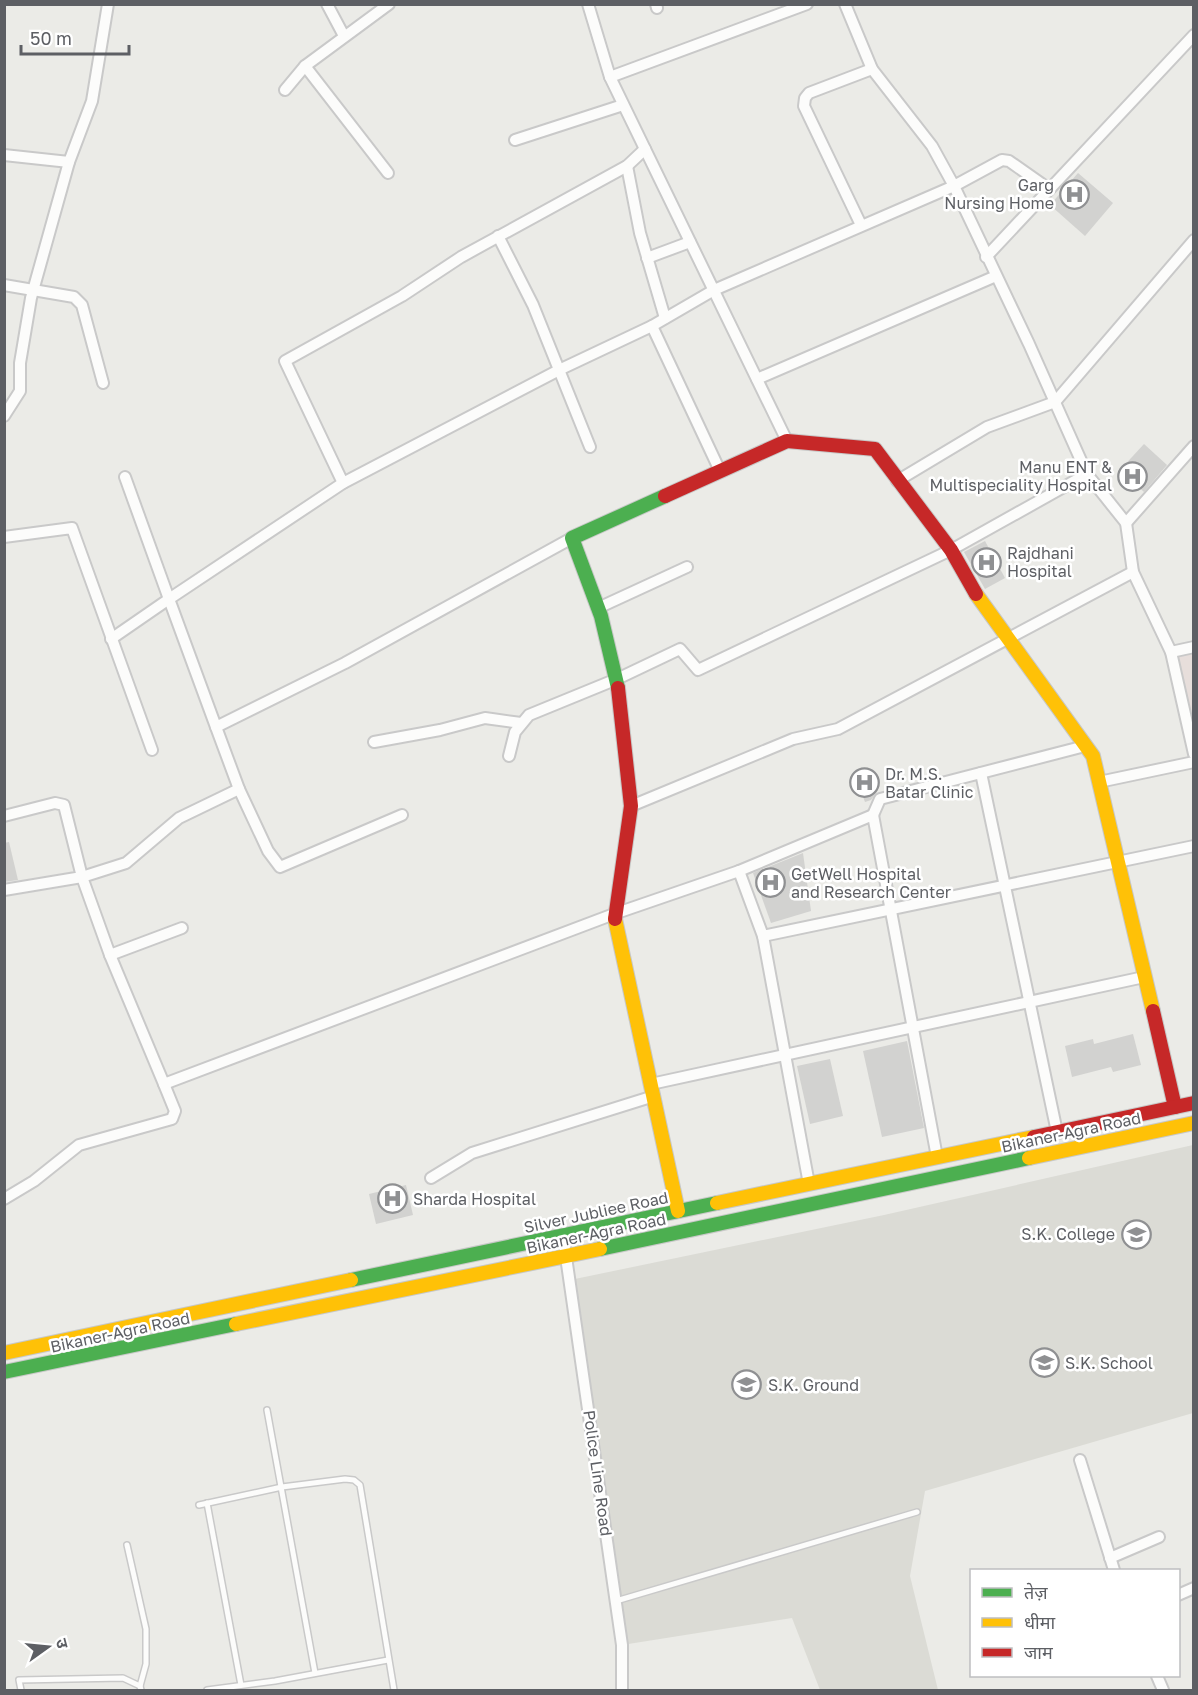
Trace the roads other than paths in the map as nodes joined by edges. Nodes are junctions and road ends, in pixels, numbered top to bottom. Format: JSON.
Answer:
{"nodes":[{"id":1,"x":108,"y":4,"type":"edge"},
{"id":2,"x":327,"y":4,"type":"edge"},
{"id":3,"x":389,"y":4,"type":"edge"},
{"id":4,"x":588,"y":4,"type":"edge"},
{"id":5,"x":807,"y":4,"type":"edge"},
{"id":6,"x":845,"y":4,"type":"edge"},
{"id":7,"x":1194,"y":34,"type":"edge"},
{"id":8,"x":344,"y":36,"type":"junction"},
{"id":9,"x":305,"y":66,"type":"junction"},
{"id":10,"x":872,"y":69,"type":"junction"},
{"id":11,"x":610,"y":77,"type":"junction"},
{"id":12,"x":285,"y":90,"type":"dead end"},
{"id":13,"x":623,"y":105,"type":"junction"},
{"id":14,"x":515,"y":140,"type":"dead end"},
{"id":15,"x":645,"y":149,"type":"junction"},
{"id":16,"x":4,"y":155,"type":"edge"},
{"id":17,"x":69,"y":162,"type":"junction"},
{"id":18,"x":627,"y":166,"type":"junction"},
{"id":19,"x":388,"y":173,"type":"dead end"},
{"id":20,"x":954,"y":186,"type":"junction"},
{"id":21,"x":1049,"y":189,"type":"junction"},
{"id":22,"x":861,"y":225,"type":"junction"},
{"id":23,"x":498,"y":236,"type":"junction"},
{"id":24,"x":1194,"y":240,"type":"edge"},
{"id":25,"x":690,"y":242,"type":"junction"},
{"id":26,"x":986,"y":257,"type":"junction"},
{"id":27,"x":647,"y":258,"type":"junction"},
{"id":28,"x":996,"y":276,"type":"junction"},
{"id":29,"x":4,"y":285,"type":"edge"},
{"id":30,"x":34,"y":290,"type":"junction"},
{"id":31,"x":714,"y":290,"type":"junction"},
{"id":32,"x":665,"y":318,"type":"junction"},
{"id":33,"x":652,"y":326,"type":"junction"},
{"id":34,"x":561,"y":369,"type":"junction"},
{"id":35,"x":757,"y":379,"type":"junction"},
{"id":36,"x":102,"y":383,"type":"dead end"},
{"id":37,"x":1055,"y":402,"type":"junction"},
{"id":38,"x":4,"y":416,"type":"edge"},
{"id":39,"x":787,"y":441,"type":"junction"},
{"id":40,"x":590,"y":447,"type":"dead end"},
{"id":41,"x":1193,"y":448,"type":"edge"},
{"id":42,"x":720,"y":471,"type":"junction"},
{"id":43,"x":1087,"y":474,"type":"junction"},
{"id":44,"x":125,"y":477,"type":"dead end"},
{"id":45,"x":897,"y":481,"type":"junction"},
{"id":46,"x":344,"y":483,"type":"junction"},
{"id":47,"x":1126,"y":523,"type":"junction"},
{"id":48,"x":4,"y":537,"type":"edge"},
{"id":49,"x":572,"y":538,"type":"junction"},
{"id":50,"x":951,"y":550,"type":"junction"},
{"id":51,"x":687,"y":567,"type":"dead end"},
{"id":52,"x":1133,"y":572,"type":"junction"},
{"id":53,"x":169,"y":599,"type":"junction"},
{"id":54,"x":598,"y":608,"type":"junction"},
{"id":55,"x":1008,"y":638,"type":"junction"},
{"id":56,"x":111,"y":639,"type":"junction"},
{"id":57,"x":1194,"y":646,"type":"edge"},
{"id":58,"x":1171,"y":652,"type":"junction"},
{"id":59,"x":616,"y":679,"type":"junction"},
{"id":60,"x":521,"y":723,"type":"junction"},
{"id":61,"x":216,"y":727,"type":"junction"},
{"id":62,"x":374,"y":742,"type":"dead end"},
{"id":63,"x":1085,"y":746,"type":"junction"},
{"id":64,"x":152,"y":750,"type":"dead end"},
{"id":65,"x":1194,"y":754,"type":"edge"},
{"id":66,"x":509,"y":756,"type":"dead end"},
{"id":67,"x":1194,"y":762,"type":"edge"},
{"id":68,"x":981,"y":773,"type":"junction"},
{"id":69,"x":1099,"y":782,"type":"junction"},
{"id":70,"x":238,"y":789,"type":"junction"},
{"id":71,"x":631,"y":806,"type":"junction"},
{"id":72,"x":402,"y":815,"type":"dead end"},
{"id":73,"x":873,"y":815,"type":"junction"},
{"id":74,"x":4,"y":816,"type":"edge"},
{"id":75,"x":1194,"y":846,"type":"edge"},
{"id":76,"x":1117,"y":862,"type":"junction"},
{"id":77,"x":739,"y":872,"type":"junction"},
{"id":78,"x":82,"y":877,"type":"junction"},
{"id":79,"x":1005,"y":885,"type":"junction"},
{"id":80,"x":4,"y":890,"type":"edge"},
{"id":81,"x":891,"y":909,"type":"junction"},
{"id":82,"x":614,"y":914,"type":"junction"},
{"id":83,"x":182,"y":928,"type":"dead end"},
{"id":84,"x":763,"y":936,"type":"junction"},
{"id":85,"x":110,"y":955,"type":"junction"},
{"id":86,"x":1144,"y":977,"type":"junction"},
{"id":87,"x":1029,"y":1003,"type":"junction"},
{"id":88,"x":912,"y":1028,"type":"junction"},
{"id":89,"x":785,"y":1056,"type":"junction"},
{"id":90,"x":164,"y":1084,"type":"junction"},
{"id":91,"x":652,"y":1090,"type":"junction"},
{"id":92,"x":1194,"y":1103,"type":"edge"},
{"id":93,"x":1175,"y":1107,"type":"junction"},
{"id":94,"x":1194,"y":1123,"type":"edge"},
{"id":95,"x":1057,"y":1132,"type":"junction"},
{"id":96,"x":937,"y":1157,"type":"junction"},
{"id":97,"x":431,"y":1178,"type":"dead end"},
{"id":98,"x":809,"y":1184,"type":"junction"},
{"id":99,"x":4,"y":1199,"type":"edge"},
{"id":100,"x":678,"y":1211,"type":"junction"},
{"id":101,"x":563,"y":1236,"type":"junction"},
{"id":102,"x":566,"y":1256,"type":"junction"},
{"id":103,"x":4,"y":1353,"type":"edge"},
{"id":104,"x":4,"y":1372,"type":"edge"},
{"id":105,"x":267,"y":1410,"type":"dead end"},
{"id":106,"x":1080,"y":1460,"type":"dead end"},
{"id":107,"x":282,"y":1487,"type":"junction"},
{"id":108,"x":207,"y":1503,"type":"junction"},
{"id":109,"x":199,"y":1505,"type":"dead end"},
{"id":110,"x":917,"y":1512,"type":"dead end"},
{"id":111,"x":1159,"y":1537,"type":"dead end"},
{"id":112,"x":127,"y":1545,"type":"dead end"},
{"id":113,"x":1110,"y":1558,"type":"junction"},
{"id":114,"x":1114,"y":1569,"type":"edge"},
{"id":115,"x":1194,"y":1588,"type":"edge"},
{"id":116,"x":1180,"y":1595,"type":"edge"},
{"id":117,"x":616,"y":1601,"type":"junction"},
{"id":118,"x":388,"y":1660,"type":"junction"},
{"id":119,"x":315,"y":1673,"type":"junction"},
{"id":120,"x":241,"y":1685,"type":"junction"},
{"id":121,"x":140,"y":1688,"type":"edge"},
{"id":122,"x":21,"y":1690,"type":"edge"},
{"id":123,"x":207,"y":1690,"type":"edge"},
{"id":124,"x":394,"y":1690,"type":"edge"},
{"id":125,"x":622,"y":1690,"type":"edge"}],
"edges":[{"from":1,"to":17,"type":"street"},
{"from":2,"to":8,"type":"street"},
{"from":3,"to":8,"type":"street"},
{"from":4,"to":11,"type":"street"},
{"from":5,"to":11,"type":"street"},
{"from":6,"to":10,"type":"street"},
{"from":7,"to":21,"type":"street"},
{"from":8,"to":9,"type":"street"},
{"from":9,"to":12,"type":"street"},
{"from":9,"to":19,"type":"street"},
{"from":10,"to":20,"type":"street"},
{"from":10,"to":22,"type":"street"},
{"from":11,"to":13,"type":"street"},
{"from":13,"to":14,"type":"street"},
{"from":13,"to":15,"type":"street"},
{"from":15,"to":18,"type":"street"},
{"from":15,"to":25,"type":"street"},
{"from":16,"to":17,"type":"street"},
{"from":17,"to":30,"type":"street"},
{"from":18,"to":23,"type":"street"},
{"from":18,"to":27,"type":"street"},
{"from":20,"to":21,"type":"street"},
{"from":20,"to":22,"type":"street"},
{"from":20,"to":26,"type":"street"},
{"from":21,"to":26,"type":"street"},
{"from":22,"to":31,"type":"street"},
{"from":23,"to":34,"type":"street"},
{"from":23,"to":46,"type":"street"},
{"from":24,"to":37,"type":"street"},
{"from":25,"to":27,"type":"street"},
{"from":25,"to":31,"type":"street"},
{"from":26,"to":28,"type":"street"},
{"from":27,"to":32,"type":"street"},
{"from":28,"to":35,"type":"street"},
{"from":28,"to":37,"type":"street"},
{"from":29,"to":30,"type":"street"},
{"from":30,"to":36,"type":"street"},
{"from":30,"to":38,"type":"street"},
{"from":31,"to":32,"type":"street"},
{"from":31,"to":35,"type":"street"},
{"from":32,"to":33,"type":"street"},
{"from":33,"to":34,"type":"street"},
{"from":33,"to":42,"type":"street"},
{"from":34,"to":40,"type":"street"},
{"from":34,"to":46,"type":"street"},
{"from":35,"to":39,"type":"street"},
{"from":37,"to":43,"type":"street"},
{"from":37,"to":45,"type":"street"},
{"from":39,"to":42,"type":"main road"},
{"from":39,"to":45,"type":"main road"},
{"from":41,"to":47,"type":"street"},
{"from":42,"to":49,"type":"main road"},
{"from":43,"to":47,"type":"street"},
{"from":43,"to":50,"type":"street"},
{"from":44,"to":53,"type":"street"},
{"from":45,"to":50,"type":"main road"},
{"from":46,"to":53,"type":"street"},
{"from":47,"to":52,"type":"street"},
{"from":48,"to":56,"type":"street"},
{"from":49,"to":54,"type":"main road"},
{"from":49,"to":61,"type":"street"},
{"from":50,"to":55,"type":"main road"},
{"from":50,"to":59,"type":"street"},
{"from":51,"to":54,"type":"street"},
{"from":52,"to":55,"type":"street"},
{"from":52,"to":58,"type":"street"},
{"from":53,"to":56,"type":"street"},
{"from":53,"to":61,"type":"street"},
{"from":54,"to":59,"type":"main road"},
{"from":55,"to":63,"type":"main road"},
{"from":55,"to":71,"type":"street"},
{"from":56,"to":64,"type":"street"},
{"from":57,"to":58,"type":"street"},
{"from":58,"to":65,"type":"street"},
{"from":59,"to":60,"type":"street"},
{"from":59,"to":71,"type":"main road"},
{"from":60,"to":62,"type":"street"},
{"from":60,"to":66,"type":"street"},
{"from":61,"to":70,"type":"street"},
{"from":63,"to":68,"type":"street"},
{"from":63,"to":69,"type":"main road"},
{"from":67,"to":69,"type":"street"},
{"from":68,"to":73,"type":"street"},
{"from":68,"to":79,"type":"street"},
{"from":69,"to":76,"type":"main road"},
{"from":70,"to":72,"type":"street"},
{"from":70,"to":78,"type":"street"},
{"from":71,"to":82,"type":"main road"},
{"from":73,"to":77,"type":"street"},
{"from":73,"to":81,"type":"street"},
{"from":74,"to":78,"type":"street"},
{"from":75,"to":76,"type":"street"},
{"from":76,"to":79,"type":"street"},
{"from":76,"to":86,"type":"main road"},
{"from":77,"to":82,"type":"street"},
{"from":77,"to":84,"type":"street"},
{"from":78,"to":80,"type":"street"},
{"from":78,"to":85,"type":"street"},
{"from":79,"to":81,"type":"street"},
{"from":79,"to":87,"type":"street"},
{"from":81,"to":84,"type":"street"},
{"from":81,"to":88,"type":"street"},
{"from":82,"to":90,"type":"street"},
{"from":82,"to":91,"type":"main road"},
{"from":83,"to":85,"type":"street"},
{"from":84,"to":89,"type":"street"},
{"from":85,"to":90,"type":"street"},
{"from":86,"to":87,"type":"street"},
{"from":86,"to":93,"type":"main road"},
{"from":87,"to":88,"type":"street"},
{"from":87,"to":95,"type":"street"},
{"from":88,"to":89,"type":"street"},
{"from":88,"to":96,"type":"street"},
{"from":89,"to":91,"type":"street"},
{"from":89,"to":98,"type":"street"},
{"from":90,"to":99,"type":"street"},
{"from":91,"to":97,"type":"street"},
{"from":91,"to":100,"type":"main road"},
{"from":92,"to":93,"type":"main road","name":"Silver Jubliee Road"},
{"from":93,"to":95,"type":"main road","name":"Silver Jubliee Road"},
{"from":94,"to":102,"type":"main road","name":"Bikaner-Agra Road"},
{"from":95,"to":96,"type":"main road","name":"Silver Jubliee Road"},
{"from":96,"to":98,"type":"main road","name":"Silver Jubliee Road"},
{"from":98,"to":100,"type":"main road","name":"Silver Jubliee Road"},
{"from":100,"to":101,"type":"main road","name":"Silver Jubliee Road"},
{"from":101,"to":102,"type":"street","name":"Police Line Road"},
{"from":101,"to":103,"type":"main road","name":"Silver Jubliee Road"},
{"from":102,"to":104,"type":"main road","name":"Bikaner-Agra Road"},
{"from":102,"to":117,"type":"street","name":"Police Line Road"},
{"from":105,"to":107,"type":"lane"},
{"from":106,"to":113,"type":"street"},
{"from":107,"to":108,"type":"lane"},
{"from":107,"to":118,"type":"lane"},
{"from":107,"to":119,"type":"lane"},
{"from":108,"to":109,"type":"lane"},
{"from":108,"to":120,"type":"lane"},
{"from":110,"to":117,"type":"lane"},
{"from":111,"to":113,"type":"street"},
{"from":112,"to":121,"type":"lane"},
{"from":113,"to":114,"type":"street"},
{"from":115,"to":116,"type":"street"},
{"from":117,"to":125,"type":"street","name":"Police Line Road"},
{"from":118,"to":119,"type":"lane"},
{"from":118,"to":124,"type":"lane"},
{"from":119,"to":120,"type":"lane"},
{"from":120,"to":123,"type":"lane"},
{"from":121,"to":122,"type":"lane"}]}
